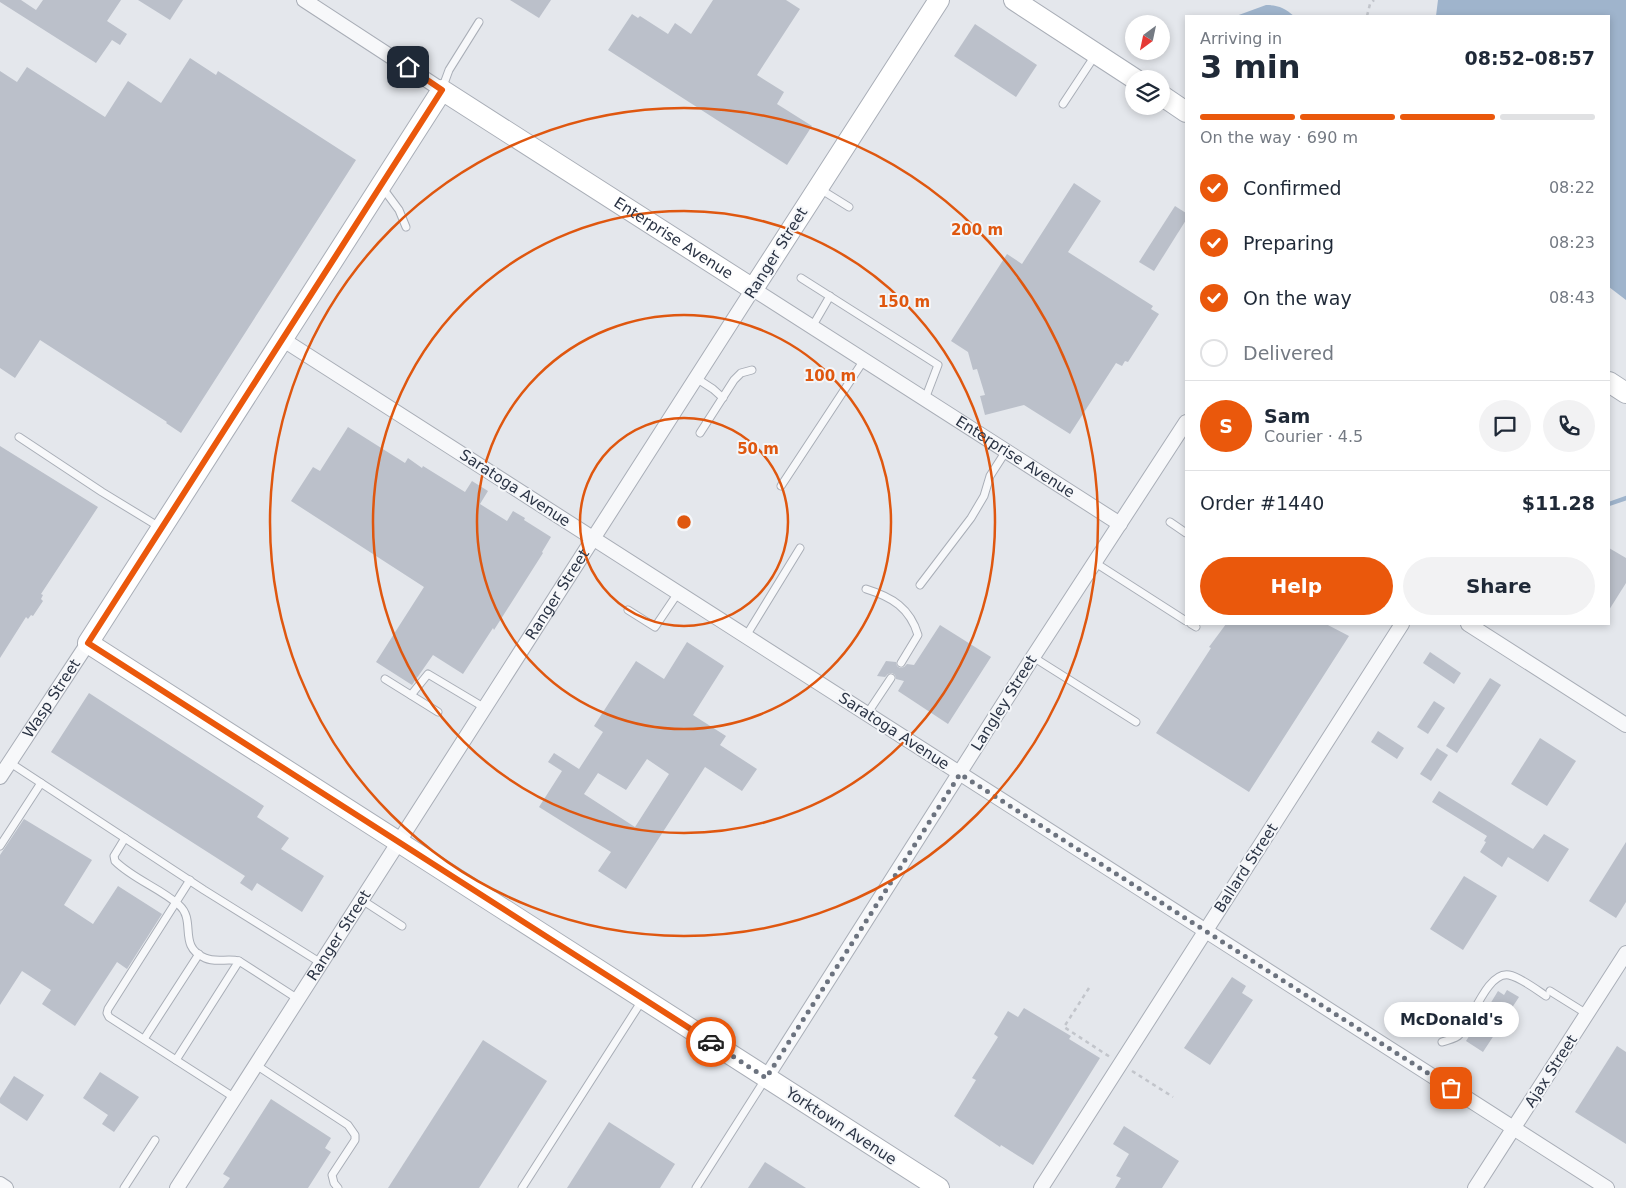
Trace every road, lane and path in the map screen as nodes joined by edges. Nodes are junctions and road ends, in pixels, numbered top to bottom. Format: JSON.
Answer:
{"nodes":[{"id":1,"x":304,"y":0,"type":"edge"},
{"id":2,"x":939,"y":0,"type":"edge"},
{"id":3,"x":1014,"y":0,"type":"edge"},
{"id":4,"x":1374,"y":0,"type":"edge"},
{"id":5,"x":1367,"y":15,"type":"edge"},
{"id":6,"x":479,"y":22,"type":"dead end"},
{"id":7,"x":1096,"y":54,"type":"junction"},
{"id":8,"x":1125,"y":73,"type":"edge"},
{"id":9,"x":442,"y":90,"type":"junction"},
{"id":10,"x":1170,"y":102,"type":"edge"},
{"id":11,"x":1063,"y":104,"type":"dead end"},
{"id":12,"x":1185,"y":111,"type":"edge"},
{"id":13,"x":380,"y":185,"type":"junction"},
{"id":14,"x":818,"y":187,"type":"junction"},
{"id":15,"x":849,"y":208,"type":"dead end"},
{"id":16,"x":406,"y":227,"type":"dead end"},
{"id":17,"x":800,"y":278,"type":"dead end"},
{"id":18,"x":753,"y":289,"type":"junction"},
{"id":19,"x":830,"y":296,"type":"junction"},
{"id":20,"x":812,"y":327,"type":"junction"},
{"id":21,"x":282,"y":338,"type":"junction"},
{"id":22,"x":864,"y":360,"type":"junction"},
{"id":23,"x":752,"y":370,"type":"dead end"},
{"id":24,"x":696,"y":378,"type":"junction"},
{"id":25,"x":1610,"y":383,"type":"edge"},
{"id":26,"x":1626,"y":393,"type":"edge"},
{"id":27,"x":723,"y":398,"type":"junction"},
{"id":28,"x":925,"y":399,"type":"junction"},
{"id":29,"x":1185,"y":426,"type":"edge"},
{"id":30,"x":700,"y":433,"type":"dead end"},
{"id":31,"x":19,"y":437,"type":"dead end"},
{"id":32,"x":1182,"y":440,"type":"edge"},
{"id":33,"x":1006,"y":451,"type":"junction"},
{"id":34,"x":781,"y":486,"type":"dead end"},
{"id":35,"x":1170,"y":522,"type":"dead end"},
{"id":36,"x":1120,"y":524,"type":"junction"},
{"id":37,"x":162,"y":528,"type":"junction"},
{"id":38,"x":1185,"y":532,"type":"edge"},
{"id":39,"x":594,"y":539,"type":"junction"},
{"id":40,"x":800,"y":548,"type":"dead end"},
{"id":41,"x":1094,"y":562,"type":"junction"},
{"id":42,"x":920,"y":586,"type":"dead end"},
{"id":43,"x":866,"y":589,"type":"dead end"},
{"id":44,"x":678,"y":592,"type":"junction"},
{"id":45,"x":628,"y":610,"type":"dead end"},
{"id":46,"x":1185,"y":620,"type":"edge"},
{"id":47,"x":1401,"y":625,"type":"edge"},
{"id":48,"x":1470,"y":625,"type":"edge"},
{"id":49,"x":746,"y":636,"type":"junction"},
{"id":50,"x":88,"y":643,"type":"junction"},
{"id":51,"x":1033,"y":657,"type":"junction"},
{"id":52,"x":901,"y":663,"type":"dead end"},
{"id":53,"x":891,"y":678,"type":"dead end"},
{"id":54,"x":385,"y":679,"type":"dead end"},
{"id":55,"x":411,"y":695,"type":"junction"},
{"id":56,"x":485,"y":708,"type":"junction"},
{"id":57,"x":438,"y":712,"type":"dead end"},
{"id":58,"x":867,"y":714,"type":"junction"},
{"id":59,"x":1136,"y":722,"type":"dead end"},
{"id":60,"x":1626,"y":725,"type":"edge"},
{"id":61,"x":10,"y":762,"type":"junction"},
{"id":62,"x":960,"y":774,"type":"junction"},
{"id":63,"x":0,"y":777,"type":"edge"},
{"id":64,"x":41,"y":783,"type":"junction"},
{"id":65,"x":126,"y":838,"type":"junction"},
{"id":66,"x":399,"y":843,"type":"junction"},
{"id":67,"x":0,"y":846,"type":"edge"},
{"id":68,"x":190,"y":880,"type":"junction"},
{"id":69,"x":362,"y":900,"type":"junction"},
{"id":70,"x":176,"y":903,"type":"junction"},
{"id":71,"x":402,"y":926,"type":"dead end"},
{"id":72,"x":1205,"y":930,"type":"junction"},
{"id":73,"x":1626,"y":953,"type":"edge"},
{"id":74,"x":198,"y":954,"type":"junction"},
{"id":75,"x":239,"y":962,"type":"junction"},
{"id":76,"x":321,"y":963,"type":"junction"},
{"id":77,"x":1090,"y":988,"type":"dead end"},
{"id":78,"x":298,"y":999,"type":"junction"},
{"id":79,"x":643,"y":999,"type":"junction"},
{"id":80,"x":1587,"y":1014,"type":"junction"},
{"id":81,"x":144,"y":1039,"type":"junction"},
{"id":82,"x":1442,"y":1042,"type":"dead end"},
{"id":83,"x":176,"y":1060,"type":"junction"},
{"id":84,"x":1121,"y":1064,"type":"junction"},
{"id":85,"x":256,"y":1065,"type":"junction"},
{"id":86,"x":766,"y":1078,"type":"junction"},
{"id":87,"x":1173,"y":1097,"type":"dead end"},
{"id":88,"x":235,"y":1098,"type":"junction"},
{"id":89,"x":1514,"y":1128,"type":"junction"},
{"id":90,"x":155,"y":1140,"type":"dead end"},
{"id":91,"x":0,"y":1184,"type":"edge"},
{"id":92,"x":929,"y":1186,"type":"edge"},
{"id":93,"x":6,"y":1188,"type":"edge"},
{"id":94,"x":124,"y":1188,"type":"edge"},
{"id":95,"x":176,"y":1188,"type":"edge"},
{"id":96,"x":338,"y":1188,"type":"edge"},
{"id":97,"x":522,"y":1188,"type":"edge"},
{"id":98,"x":696,"y":1188,"type":"edge"},
{"id":99,"x":1041,"y":1188,"type":"edge"},
{"id":100,"x":1475,"y":1188,"type":"edge"},
{"id":101,"x":1607,"y":1188,"type":"edge"}],
"edges":[{"from":1,"to":9,"type":"street","name":"Enterprise Avenue"},
{"from":2,"to":14,"type":"main road","name":"Ranger Street"},
{"from":3,"to":7,"type":"main road"},
{"from":4,"to":5,"type":"path"},
{"from":6,"to":9,"type":"lane"},
{"from":7,"to":8,"type":"main road"},
{"from":7,"to":11,"type":"lane"},
{"from":9,"to":13,"type":"main road","name":"Wasp Street"},
{"from":9,"to":18,"type":"main road","name":"Enterprise Avenue"},
{"from":10,"to":12,"type":"main road"},
{"from":13,"to":16,"type":"lane"},
{"from":13,"to":21,"type":"main road","name":"Wasp Street"},
{"from":14,"to":15,"type":"lane"},
{"from":14,"to":18,"type":"main road","name":"Ranger Street"},
{"from":17,"to":19,"type":"lane"},
{"from":18,"to":20,"type":"street","name":"Enterprise Avenue"},
{"from":18,"to":24,"type":"street","name":"Ranger Street"},
{"from":19,"to":20,"type":"lane"},
{"from":19,"to":28,"type":"lane"},
{"from":20,"to":22,"type":"street","name":"Enterprise Avenue"},
{"from":21,"to":37,"type":"main road","name":"Wasp Street"},
{"from":21,"to":39,"type":"street","name":"Saratoga Avenue"},
{"from":22,"to":28,"type":"street","name":"Enterprise Avenue"},
{"from":22,"to":34,"type":"lane"},
{"from":23,"to":27,"type":"lane"},
{"from":24,"to":27,"type":"lane"},
{"from":24,"to":39,"type":"street","name":"Ranger Street"},
{"from":25,"to":26,"type":"main road"},
{"from":27,"to":30,"type":"lane"},
{"from":28,"to":33,"type":"street","name":"Enterprise Avenue"},
{"from":29,"to":32,"type":"street","name":"Langley Street"},
{"from":31,"to":37,"type":"lane"},
{"from":32,"to":36,"type":"street","name":"Langley Street"},
{"from":33,"to":36,"type":"street","name":"Enterprise Avenue"},
{"from":33,"to":42,"type":"lane"},
{"from":35,"to":38,"type":"lane"},
{"from":36,"to":41,"type":"street","name":"Langley Street"},
{"from":37,"to":50,"type":"main road","name":"Wasp Street"},
{"from":39,"to":44,"type":"street","name":"Saratoga Avenue"},
{"from":39,"to":56,"type":"street","name":"Ranger Street"},
{"from":40,"to":49,"type":"lane"},
{"from":41,"to":46,"type":"lane"},
{"from":41,"to":51,"type":"street","name":"Langley Street"},
{"from":43,"to":52,"type":"lane"},
{"from":44,"to":45,"type":"lane"},
{"from":44,"to":49,"type":"street","name":"Saratoga Avenue"},
{"from":47,"to":72,"type":"street","name":"Ballard Street"},
{"from":48,"to":60,"type":"street"},
{"from":49,"to":58,"type":"street","name":"Saratoga Avenue"},
{"from":50,"to":61,"type":"street","name":"Wasp Street"},
{"from":50,"to":66,"type":"main road","name":"Yorktown Avenue"},
{"from":51,"to":59,"type":"lane"},
{"from":51,"to":62,"type":"street","name":"Langley Street"},
{"from":53,"to":58,"type":"lane"},
{"from":54,"to":55,"type":"lane"},
{"from":55,"to":56,"type":"lane"},
{"from":55,"to":57,"type":"lane"},
{"from":56,"to":66,"type":"street","name":"Ranger Street"},
{"from":58,"to":62,"type":"street","name":"Saratoga Avenue"},
{"from":61,"to":63,"type":"street","name":"Wasp Street"},
{"from":61,"to":64,"type":"lane"},
{"from":62,"to":72,"type":"street","name":"Saratoga Avenue"},
{"from":62,"to":86,"type":"street","name":"Langley Street"},
{"from":64,"to":65,"type":"lane"},
{"from":64,"to":67,"type":"lane"},
{"from":65,"to":68,"type":"lane"},
{"from":65,"to":70,"type":"lane"},
{"from":66,"to":69,"type":"street","name":"Ranger Street"},
{"from":66,"to":79,"type":"main road","name":"Yorktown Avenue"},
{"from":68,"to":70,"type":"lane"},
{"from":68,"to":76,"type":"lane"},
{"from":69,"to":71,"type":"lane"},
{"from":69,"to":76,"type":"street","name":"Ranger Street"},
{"from":70,"to":74,"type":"lane"},
{"from":70,"to":81,"type":"lane"},
{"from":72,"to":84,"type":"street","name":"Ballard Street"},
{"from":72,"to":89,"type":"street","name":"Saratoga Avenue"},
{"from":73,"to":80,"type":"street","name":"Ajax Street"},
{"from":74,"to":75,"type":"lane"},
{"from":74,"to":81,"type":"lane"},
{"from":75,"to":78,"type":"lane"},
{"from":75,"to":83,"type":"lane"},
{"from":76,"to":78,"type":"street","name":"Ranger Street"},
{"from":77,"to":84,"type":"path"},
{"from":78,"to":85,"type":"street","name":"Ranger Street"},
{"from":79,"to":86,"type":"main road","name":"Yorktown Avenue"},
{"from":79,"to":97,"type":"lane"},
{"from":80,"to":82,"type":"lane"},
{"from":80,"to":89,"type":"street","name":"Ajax Street"},
{"from":81,"to":83,"type":"lane"},
{"from":83,"to":88,"type":"lane"},
{"from":84,"to":87,"type":"path"},
{"from":84,"to":99,"type":"street","name":"Ballard Street"},
{"from":85,"to":88,"type":"street","name":"Ranger Street"},
{"from":85,"to":96,"type":"lane"},
{"from":86,"to":92,"type":"main road","name":"Yorktown Avenue"},
{"from":86,"to":98,"type":"lane","name":"Langley Street"},
{"from":88,"to":95,"type":"street","name":"Ranger Street"},
{"from":89,"to":100,"type":"street","name":"Ajax Street"},
{"from":89,"to":101,"type":"street","name":"Saratoga Avenue"},
{"from":90,"to":94,"type":"lane"},
{"from":91,"to":93,"type":"street"}]}
